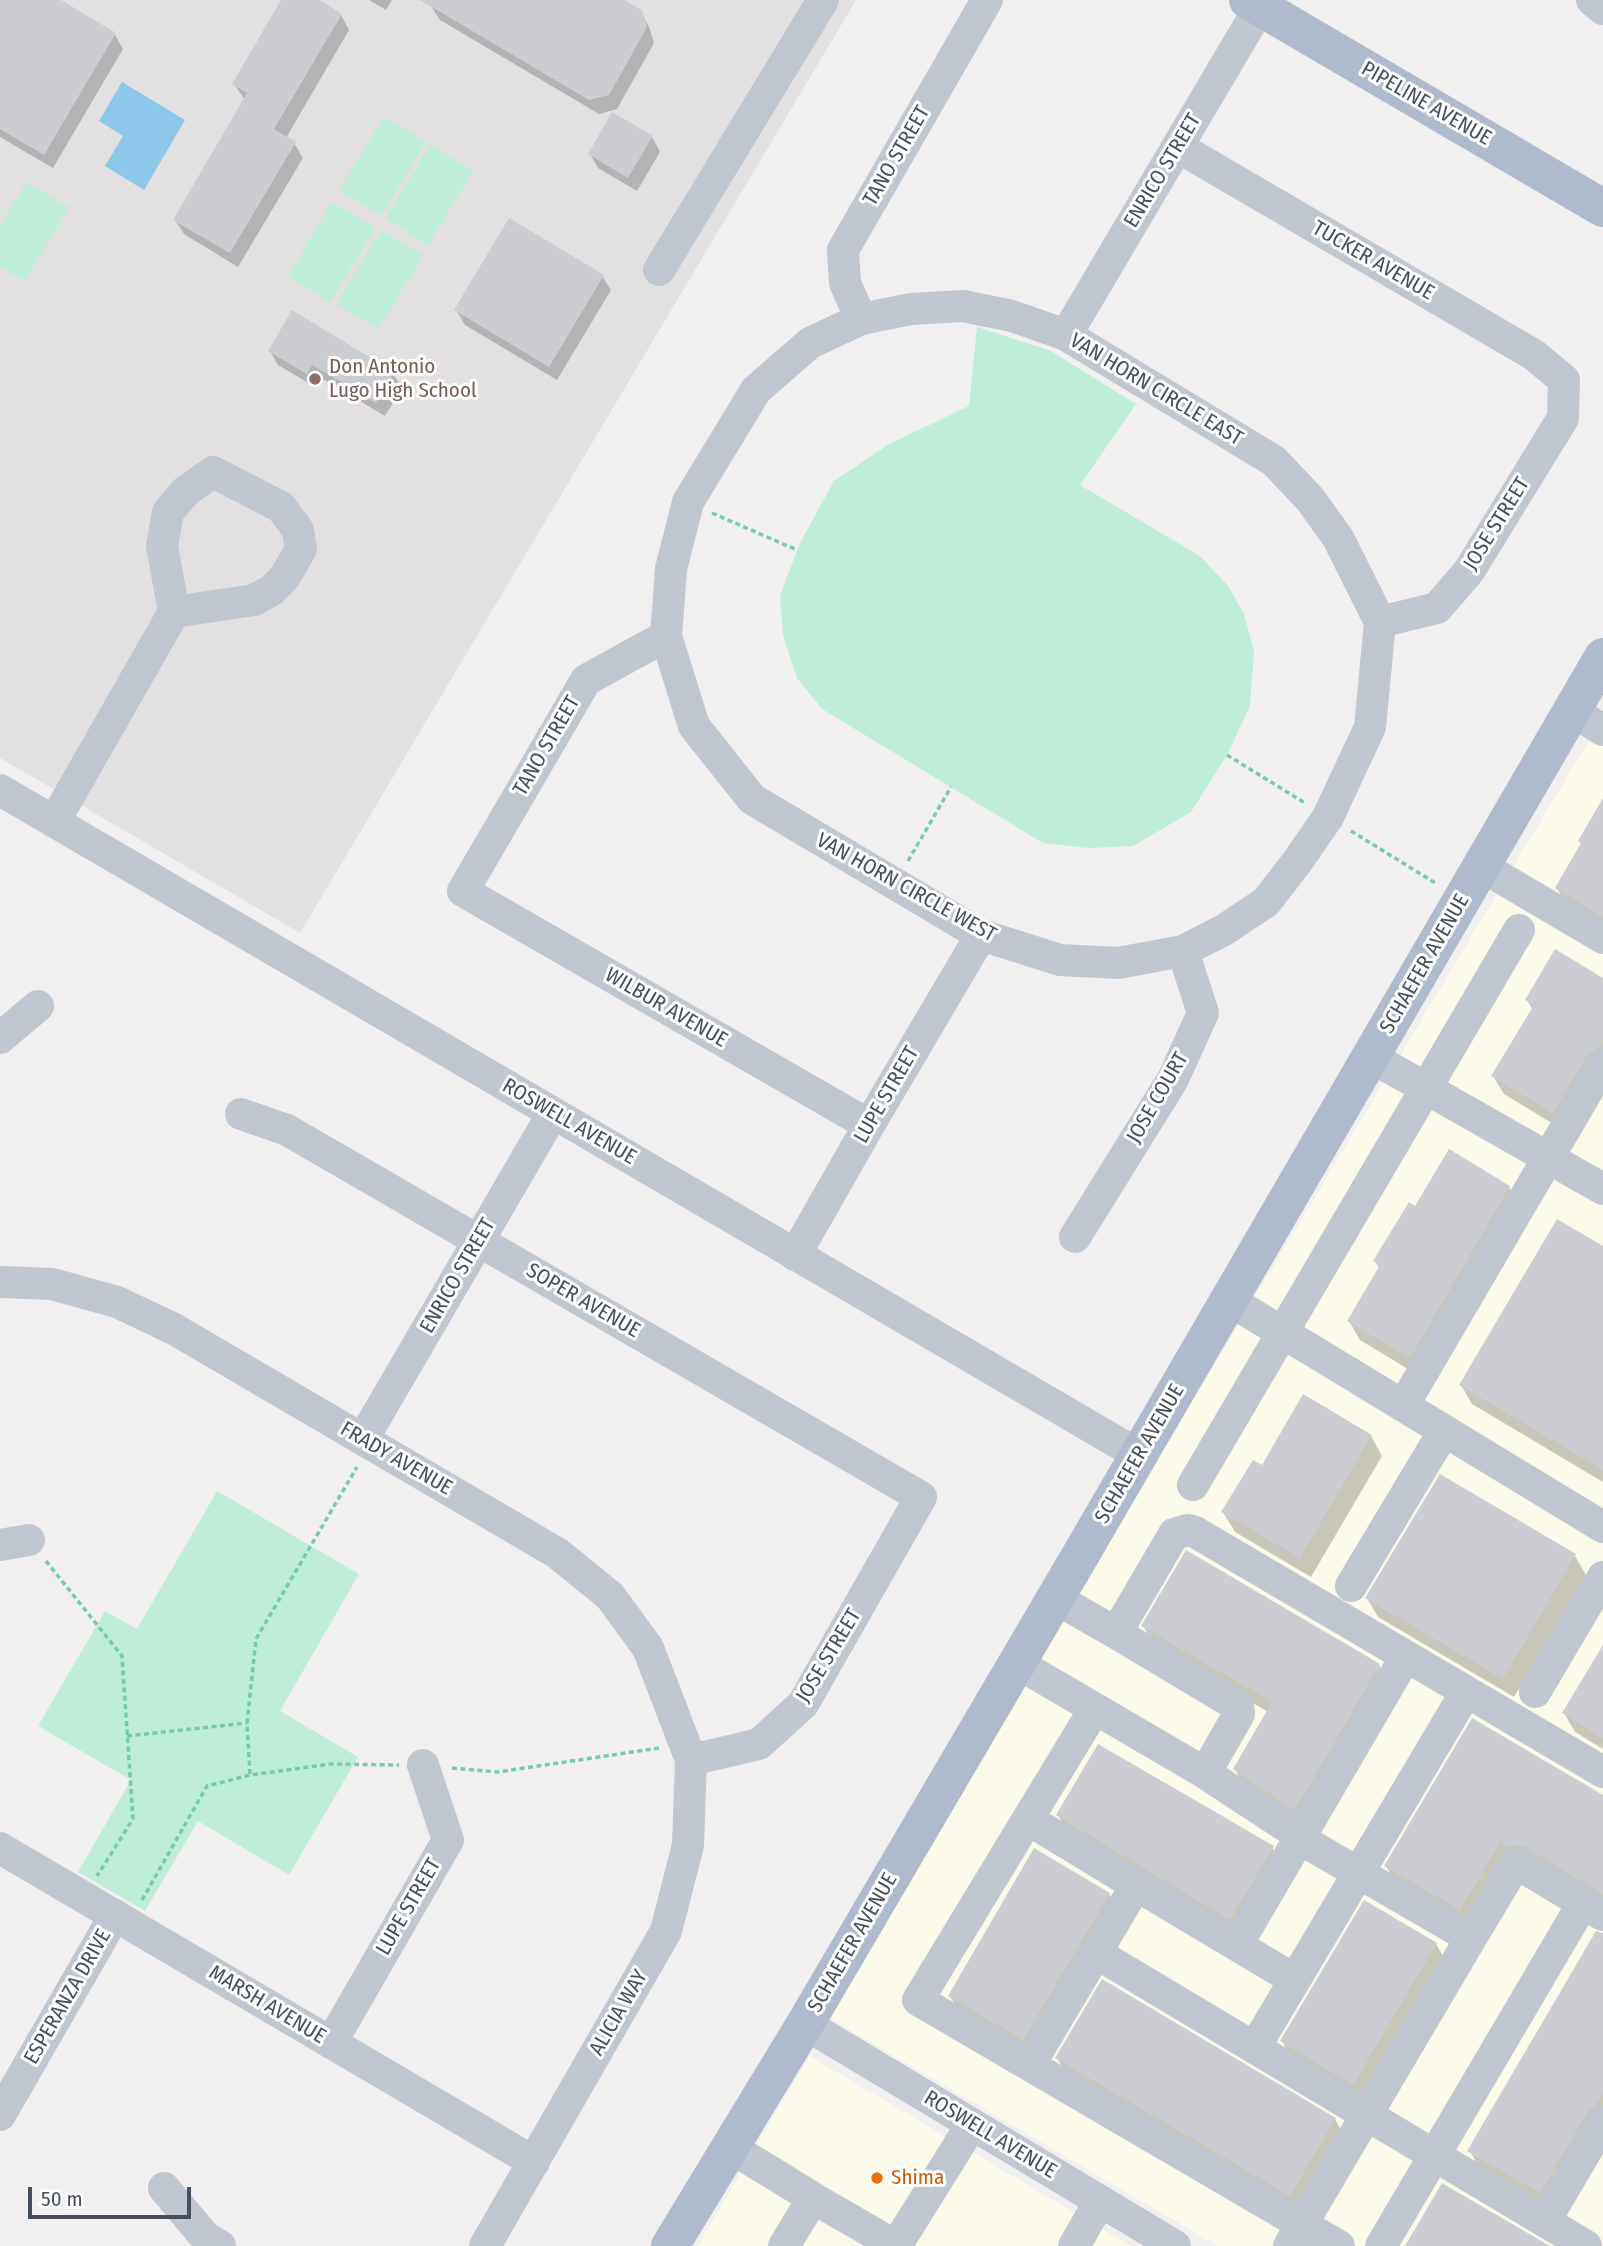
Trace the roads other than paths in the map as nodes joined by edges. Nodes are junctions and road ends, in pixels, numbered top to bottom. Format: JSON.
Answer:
{"nodes":[{"id":1,"x":823,"y":0,"type":"edge"},
{"id":2,"x":987,"y":0,"type":"edge"},
{"id":3,"x":1592,"y":0,"type":"edge"},
{"id":4,"x":1254,"y":4,"type":"edge"},
{"id":5,"x":1603,"y":9,"type":"edge"},
{"id":6,"x":1178,"y":147,"type":"junction"},
{"id":7,"x":1603,"y":208,"type":"edge"},
{"id":8,"x":659,"y":270,"type":"dead end"},
{"id":9,"x":861,"y":319,"type":"junction"},
{"id":10,"x":1066,"y":335,"type":"junction"},
{"id":11,"x":1564,"y":380,"type":"joint"},
{"id":12,"x":174,"y":612,"type":"junction"},
{"id":13,"x":1380,"y":622,"type":"junction"},
{"id":14,"x":666,"y":636,"type":"junction"},
{"id":15,"x":1603,"y":657,"type":"edge"},
{"id":16,"x":1587,"y":720,"type":"edge"},
{"id":17,"x":0,"y":790,"type":"edge"},
{"id":18,"x":54,"y":822,"type":"junction"},
{"id":19,"x":1481,"y":866,"type":"junction"},
{"id":20,"x":463,"y":891,"type":"joint"},
{"id":21,"x":1519,"y":930,"type":"dead end"},
{"id":22,"x":981,"y":935,"type":"junction"},
{"id":23,"x":1603,"y":938,"type":"edge"},
{"id":24,"x":1184,"y":951,"type":"junction"},
{"id":25,"x":38,"y":1006,"type":"dead end"},
{"id":26,"x":0,"y":1038,"type":"edge"},
{"id":27,"x":1371,"y":1057,"type":"junction"},
{"id":28,"x":1603,"y":1064,"type":"edge"},
{"id":29,"x":1425,"y":1088,"type":"junction"},
{"id":30,"x":553,"y":1113,"type":"junction"},
{"id":31,"x":241,"y":1114,"type":"dead end"},
{"id":32,"x":869,"y":1125,"type":"junction"},
{"id":33,"x":1548,"y":1158,"type":"junction"},
{"id":34,"x":1599,"y":1177,"type":"edge"},
{"id":35,"x":1075,"y":1237,"type":"dead end"},
{"id":36,"x":479,"y":1241,"type":"junction"},
{"id":37,"x":795,"y":1255,"type":"junction"},
{"id":38,"x":0,"y":1282,"type":"edge"},
{"id":39,"x":1229,"y":1300,"type":"junction"},
{"id":40,"x":1281,"y":1332,"type":"junction"},
{"id":41,"x":1403,"y":1406,"type":"junction"},
{"id":42,"x":1444,"y":1431,"type":"junction"},
{"id":43,"x":367,"y":1442,"type":"junction"},
{"id":44,"x":1139,"y":1455,"type":"junction"},
{"id":45,"x":1193,"y":1485,"type":"dead end"},
{"id":46,"x":920,"y":1497,"type":"joint"},
{"id":47,"x":1603,"y":1527,"type":"edge"},
{"id":48,"x":1603,"y":1577,"type":"edge"},
{"id":49,"x":1351,"y":1586,"type":"dead end"},
{"id":50,"x":1055,"y":1598,"type":"junction"},
{"id":51,"x":1116,"y":1633,"type":"junction"},
{"id":52,"x":1406,"y":1656,"type":"junction"},
{"id":53,"x":1017,"y":1663,"type":"junction"},
{"id":54,"x":1466,"y":1692,"type":"junction"},
{"id":55,"x":1535,"y":1692,"type":"dead end"},
{"id":56,"x":1094,"y":1710,"type":"junction"},
{"id":57,"x":688,"y":1752,"type":"junction"},
{"id":58,"x":423,"y":1765,"type":"road end"},
{"id":59,"x":1603,"y":1772,"type":"edge"},
{"id":60,"x":1205,"y":1773,"type":"junction"},
{"id":61,"x":1029,"y":1820,"type":"junction"},
{"id":62,"x":1301,"y":1836,"type":"junction"},
{"id":63,"x":0,"y":1848,"type":"edge"},
{"id":64,"x":1358,"y":1874,"type":"junction"},
{"id":65,"x":1136,"y":1885,"type":"junction"},
{"id":66,"x":1593,"y":1909,"type":"edge"},
{"id":67,"x":122,"y":1919,"type":"junction"},
{"id":68,"x":1471,"y":1938,"type":"junction"},
{"id":69,"x":1237,"y":1945,"type":"junction"},
{"id":70,"x":1096,"y":1953,"type":"junction"},
{"id":71,"x":1295,"y":1980,"type":"junction"},
{"id":72,"x":805,"y":2024,"type":"junction"},
{"id":73,"x":331,"y":2043,"type":"junction"},
{"id":74,"x":1255,"y":2047,"type":"junction"},
{"id":75,"x":1030,"y":2064,"type":"junction"},
{"id":76,"x":0,"y":2115,"type":"edge"},
{"id":77,"x":1367,"y":2116,"type":"junction"},
{"id":78,"x":1603,"y":2122,"type":"edge"},
{"id":79,"x":972,"y":2124,"type":"junction"},
{"id":80,"x":730,"y":2147,"type":"junction"},
{"id":81,"x":1434,"y":2155,"type":"junction"},
{"id":82,"x":534,"y":2162,"type":"junction"},
{"id":83,"x":164,"y":2188,"type":"dead end"},
{"id":84,"x":813,"y":2198,"type":"junction"},
{"id":85,"x":1100,"y":2202,"type":"junction"},
{"id":86,"x":1545,"y":2221,"type":"junction"},
{"id":87,"x":1295,"y":2235,"type":"edge"},
{"id":88,"x":861,"y":2237,"type":"edge"},
{"id":89,"x":220,"y":2246,"type":"edge"},
{"id":90,"x":485,"y":2246,"type":"edge"},
{"id":91,"x":670,"y":2246,"type":"edge"},
{"id":92,"x":784,"y":2246,"type":"edge"},
{"id":93,"x":896,"y":2246,"type":"edge"},
{"id":94,"x":1074,"y":2246,"type":"edge"},
{"id":95,"x":1175,"y":2246,"type":"edge"},
{"id":96,"x":1339,"y":2246,"type":"edge"},
{"id":97,"x":1381,"y":2246,"type":"edge"},
{"id":98,"x":1586,"y":2246,"type":"edge"}],
"edges":[{"from":1,"to":8,"type":"street"},
{"from":2,"to":9,"type":"street","name":"TANO STREET"},
{"from":3,"to":5,"type":"street"},
{"from":4,"to":6,"type":"street","name":"ENRICO STREET"},
{"from":4,"to":7,"type":"main road","name":"PIPELINE AVENUE"},
{"from":6,"to":10,"type":"street","name":"ENRICO STREET"},
{"from":6,"to":11,"type":"street","name":"TUCKER AVENUE"},
{"from":9,"to":10,"type":"street","name":"VAN HORN CIRCLE EAST"},
{"from":9,"to":14,"type":"street","name":"VAN HORN CIRCLE EAST"},
{"from":10,"to":13,"type":"street","name":"VAN HORN CIRCLE EAST"},
{"from":11,"to":13,"type":"street","name":"JOSE STREET"},
{"from":12,"to":12,"type":"street"},
{"from":12,"to":18,"type":"street"},
{"from":13,"to":24,"type":"street","name":"VAN HORN CIRCLE WEST"},
{"from":14,"to":20,"type":"street","name":"TANO STREET"},
{"from":14,"to":22,"type":"street","name":"VAN HORN CIRCLE WEST"},
{"from":15,"to":16,"type":"main road","name":"SCHAEFER AVENUE"},
{"from":16,"to":19,"type":"main road","name":"SCHAEFER AVENUE"},
{"from":17,"to":18,"type":"street","name":"ROSWELL AVENUE"},
{"from":18,"to":30,"type":"street","name":"ROSWELL AVENUE"},
{"from":19,"to":23,"type":"street"},
{"from":19,"to":27,"type":"main road","name":"SCHAEFER AVENUE"},
{"from":20,"to":32,"type":"street","name":"WILBUR AVENUE"},
{"from":21,"to":29,"type":"street"},
{"from":22,"to":24,"type":"street","name":"VAN HORN CIRCLE WEST"},
{"from":22,"to":32,"type":"street","name":"LUPE STREET"},
{"from":24,"to":35,"type":"street","name":"JOSE COURT"},
{"from":25,"to":26,"type":"street"},
{"from":27,"to":29,"type":"street"},
{"from":27,"to":39,"type":"main road","name":"SCHAEFER AVENUE"},
{"from":28,"to":33,"type":"street"},
{"from":29,"to":33,"type":"street"},
{"from":29,"to":40,"type":"street"},
{"from":30,"to":36,"type":"street","name":"ENRICO STREET"},
{"from":30,"to":37,"type":"street","name":"ROSWELL AVENUE"},
{"from":31,"to":36,"type":"street","name":"SOPER AVENUE"},
{"from":32,"to":37,"type":"street","name":"LUPE STREET"},
{"from":33,"to":34,"type":"street"},
{"from":33,"to":41,"type":"street"},
{"from":36,"to":43,"type":"street","name":"ENRICO STREET"},
{"from":36,"to":46,"type":"street","name":"SOPER AVENUE"},
{"from":37,"to":44,"type":"street","name":"ROSWELL AVENUE"},
{"from":38,"to":43,"type":"street","name":"FRADY AVENUE"},
{"from":39,"to":40,"type":"street"},
{"from":39,"to":44,"type":"main road","name":"SCHAEFER AVENUE"},
{"from":40,"to":41,"type":"street"},
{"from":40,"to":45,"type":"street"},
{"from":41,"to":42,"type":"street"},
{"from":42,"to":47,"type":"street"},
{"from":42,"to":49,"type":"street"},
{"from":43,"to":57,"type":"street","name":"FRADY AVENUE"},
{"from":44,"to":50,"type":"main road","name":"SCHAEFER AVENUE"},
{"from":46,"to":57,"type":"street","name":"JOSE STREET"},
{"from":48,"to":55,"type":"street"},
{"from":50,"to":51,"type":"street"},
{"from":50,"to":53,"type":"main road","name":"SCHAEFER AVENUE"},
{"from":51,"to":52,"type":"street"},
{"from":51,"to":60,"type":"street"},
{"from":52,"to":54,"type":"street"},
{"from":52,"to":62,"type":"street"},
{"from":53,"to":56,"type":"street"},
{"from":53,"to":72,"type":"main road","name":"SCHAEFER AVENUE"},
{"from":54,"to":59,"type":"street"},
{"from":54,"to":64,"type":"street"},
{"from":56,"to":60,"type":"street"},
{"from":56,"to":61,"type":"street"},
{"from":57,"to":82,"type":"street","name":"ALICIA WAY"},
{"from":58,"to":73,"type":"street","name":"LUPE STREET"},
{"from":60,"to":62,"type":"street"},
{"from":61,"to":65,"type":"street"},
{"from":61,"to":75,"type":"street"},
{"from":62,"to":64,"type":"street"},
{"from":62,"to":69,"type":"street"},
{"from":63,"to":67,"type":"street","name":"MARSH AVENUE"},
{"from":64,"to":68,"type":"street"},
{"from":64,"to":71,"type":"street"},
{"from":65,"to":69,"type":"street"},
{"from":65,"to":70,"type":"street"},
{"from":66,"to":68,"type":"street"},
{"from":66,"to":81,"type":"street"},
{"from":67,"to":73,"type":"street","name":"MARSH AVENUE"},
{"from":67,"to":76,"type":"street","name":"ESPERANZA DRIVE"},
{"from":68,"to":77,"type":"street"},
{"from":69,"to":71,"type":"street"},
{"from":70,"to":74,"type":"street"},
{"from":70,"to":75,"type":"street"},
{"from":71,"to":74,"type":"street"},
{"from":72,"to":79,"type":"street","name":"ROSWELL AVENUE"},
{"from":72,"to":80,"type":"main road","name":"SCHAEFER AVENUE"},
{"from":73,"to":82,"type":"street","name":"MARSH AVENUE"},
{"from":74,"to":77,"type":"street"},
{"from":75,"to":87,"type":"street"},
{"from":77,"to":81,"type":"street"},
{"from":77,"to":87,"type":"street"},
{"from":78,"to":86,"type":"street"},
{"from":79,"to":85,"type":"street","name":"ROSWELL AVENUE"},
{"from":79,"to":93,"type":"street"},
{"from":80,"to":84,"type":"street"},
{"from":80,"to":91,"type":"main road","name":"SCHAEFER AVENUE"},
{"from":81,"to":86,"type":"street"},
{"from":81,"to":97,"type":"street"},
{"from":82,"to":90,"type":"street","name":"ALICIA WAY"},
{"from":83,"to":89,"type":"street"},
{"from":84,"to":88,"type":"street"},
{"from":84,"to":92,"type":"street"},
{"from":85,"to":94,"type":"street"},
{"from":85,"to":95,"type":"street","name":"ROSWELL AVENUE"},
{"from":86,"to":98,"type":"street"},
{"from":87,"to":96,"type":"street"},
{"from":88,"to":93,"type":"street"}]}
